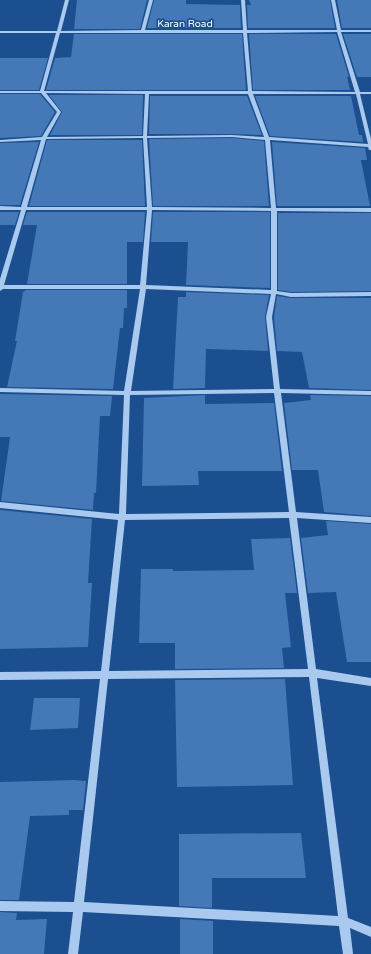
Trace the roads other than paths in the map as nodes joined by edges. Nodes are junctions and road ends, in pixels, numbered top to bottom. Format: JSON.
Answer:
{"nodes":[{"id":1,"x":67,"y":0,"type":"edge"},
{"id":2,"x":151,"y":0,"type":"edge"},
{"id":3,"x":243,"y":0,"type":"edge"},
{"id":4,"x":333,"y":0,"type":"edge"},
{"id":5,"x":339,"y":31,"type":"junction"},
{"id":6,"x":371,"y":31,"type":"edge"},
{"id":7,"x":0,"y":32,"type":"edge"},
{"id":8,"x":58,"y":32,"type":"junction"},
{"id":9,"x":143,"y":32,"type":"junction"},
{"id":10,"x":244,"y":32,"type":"junction"},
{"id":11,"x":0,"y":92,"type":"edge"},
{"id":12,"x":42,"y":92,"type":"junction"},
{"id":13,"x":147,"y":93,"type":"junction"},
{"id":14,"x":250,"y":93,"type":"junction"},
{"id":15,"x":358,"y":93,"type":"junction"},
{"id":16,"x":371,"y":93,"type":"edge"},
{"id":17,"x":145,"y":137,"type":"junction"},
{"id":18,"x":44,"y":138,"type":"junction"},
{"id":19,"x":267,"y":138,"type":"junction"},
{"id":20,"x":0,"y":141,"type":"edge"},
{"id":21,"x":371,"y":147,"type":"edge"},
{"id":22,"x":0,"y":208,"type":"edge"},
{"id":23,"x":24,"y":208,"type":"junction"},
{"id":24,"x":150,"y":209,"type":"junction"},
{"id":25,"x":274,"y":210,"type":"junction"},
{"id":26,"x":371,"y":210,"type":"edge"},
{"id":27,"x":0,"y":287,"type":"edge"},
{"id":28,"x":143,"y":287,"type":"junction"},
{"id":29,"x":274,"y":292,"type":"junction"},
{"id":30,"x":371,"y":294,"type":"edge"},
{"id":31,"x":0,"y":390,"type":"edge"},
{"id":32,"x":277,"y":391,"type":"junction"},
{"id":33,"x":127,"y":393,"type":"junction"},
{"id":34,"x":371,"y":393,"type":"edge"},
{"id":35,"x":0,"y":505,"type":"edge"},
{"id":36,"x":293,"y":515,"type":"junction"},
{"id":37,"x":122,"y":518,"type":"junction"},
{"id":38,"x":371,"y":520,"type":"edge"},
{"id":39,"x":313,"y":673,"type":"junction"},
{"id":40,"x":0,"y":676,"type":"edge"},
{"id":41,"x":105,"y":676,"type":"junction"},
{"id":42,"x":371,"y":682,"type":"edge"},
{"id":43,"x":0,"y":906,"type":"edge"},
{"id":44,"x":78,"y":907,"type":"junction"},
{"id":45,"x":344,"y":921,"type":"junction"},
{"id":46,"x":371,"y":932,"type":"edge"},
{"id":47,"x":73,"y":954,"type":"edge"},
{"id":48,"x":348,"y":954,"type":"edge"}],
"edges":[{"from":1,"to":8,"type":"street"},
{"from":2,"to":9,"type":"street"},
{"from":3,"to":10,"type":"street"},
{"from":4,"to":5,"type":"street"},
{"from":5,"to":6,"type":"street","name":"Karan Road"},
{"from":5,"to":10,"type":"street","name":"Karan Road"},
{"from":5,"to":15,"type":"street"},
{"from":7,"to":8,"type":"street","name":"Karan Road"},
{"from":8,"to":9,"type":"street","name":"Karan Road"},
{"from":8,"to":12,"type":"street"},
{"from":9,"to":10,"type":"street","name":"Karan Road"},
{"from":10,"to":14,"type":"street"},
{"from":11,"to":12,"type":"street"},
{"from":12,"to":13,"type":"street"},
{"from":12,"to":18,"type":"street"},
{"from":13,"to":14,"type":"street"},
{"from":13,"to":17,"type":"street"},
{"from":14,"to":15,"type":"street"},
{"from":14,"to":19,"type":"street"},
{"from":15,"to":16,"type":"street"},
{"from":15,"to":21,"type":"street"},
{"from":17,"to":18,"type":"street"},
{"from":17,"to":19,"type":"street"},
{"from":17,"to":24,"type":"street"},
{"from":18,"to":20,"type":"street"},
{"from":18,"to":23,"type":"street"},
{"from":19,"to":21,"type":"street"},
{"from":19,"to":25,"type":"street"},
{"from":22,"to":23,"type":"street"},
{"from":23,"to":24,"type":"street"},
{"from":23,"to":27,"type":"street"},
{"from":24,"to":25,"type":"street"},
{"from":24,"to":28,"type":"street"},
{"from":25,"to":26,"type":"street"},
{"from":25,"to":29,"type":"street"},
{"from":27,"to":28,"type":"street"},
{"from":28,"to":29,"type":"street"},
{"from":28,"to":33,"type":"street"},
{"from":29,"to":30,"type":"street"},
{"from":29,"to":32,"type":"street"},
{"from":31,"to":33,"type":"street"},
{"from":32,"to":33,"type":"street"},
{"from":32,"to":34,"type":"street"},
{"from":32,"to":36,"type":"street"},
{"from":33,"to":37,"type":"street"},
{"from":35,"to":37,"type":"street"},
{"from":36,"to":37,"type":"street"},
{"from":36,"to":38,"type":"street"},
{"from":36,"to":39,"type":"street"},
{"from":37,"to":41,"type":"street"},
{"from":39,"to":41,"type":"street"},
{"from":39,"to":42,"type":"street"},
{"from":39,"to":45,"type":"street"},
{"from":40,"to":41,"type":"street"},
{"from":41,"to":44,"type":"street"},
{"from":43,"to":44,"type":"street"},
{"from":44,"to":45,"type":"street"},
{"from":44,"to":47,"type":"street"},
{"from":45,"to":46,"type":"street"},
{"from":45,"to":48,"type":"street"}]}
